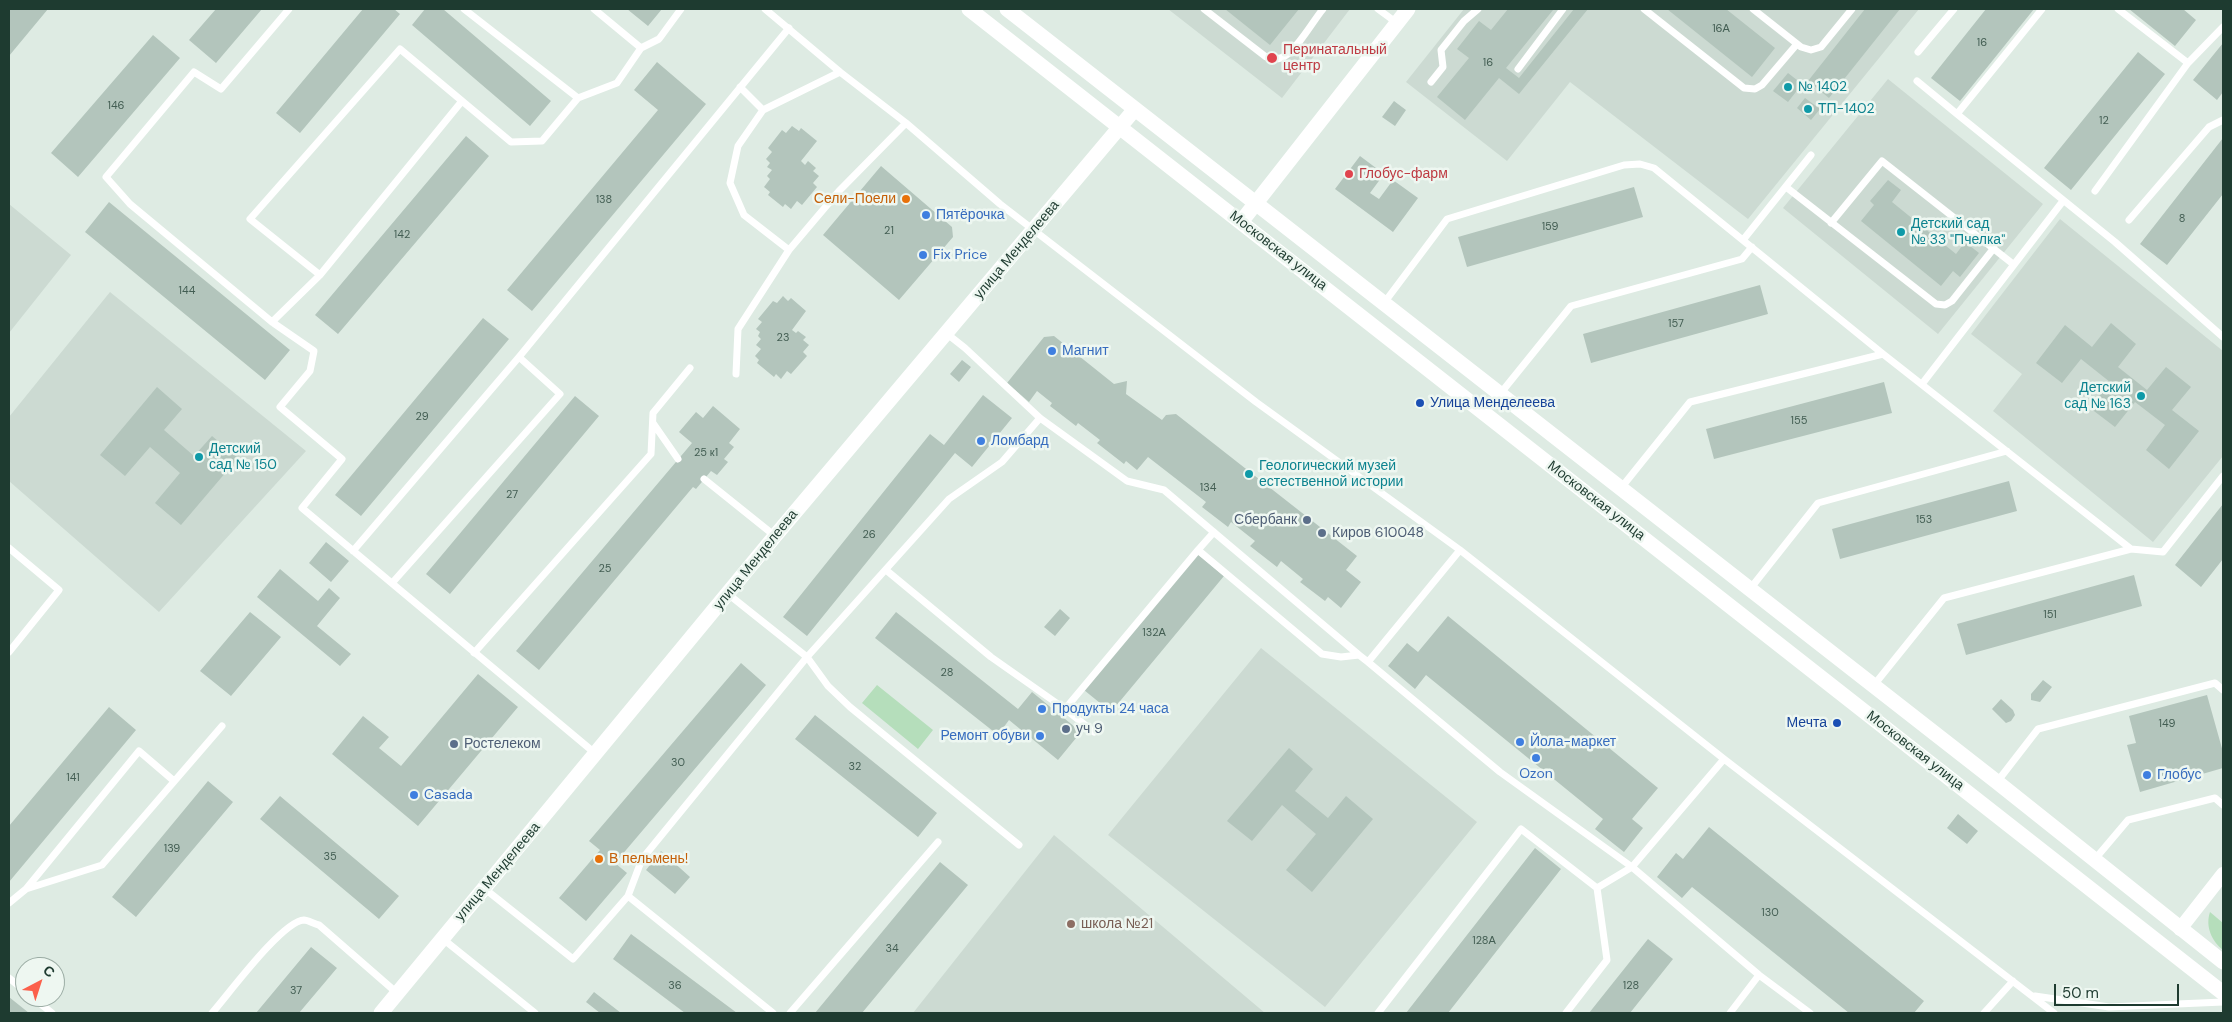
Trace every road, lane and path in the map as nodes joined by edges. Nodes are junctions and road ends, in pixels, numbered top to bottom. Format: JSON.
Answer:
{"nodes":[{"id":1,"x":289,"y":9,"type":"edge"},
{"id":2,"x":464,"y":9,"type":"edge"},
{"id":3,"x":594,"y":9,"type":"edge"},
{"id":4,"x":681,"y":9,"type":"edge"},
{"id":5,"x":765,"y":9,"type":"edge"},
{"id":6,"x":969,"y":9,"type":"edge"},
{"id":7,"x":1007,"y":9,"type":"edge"},
{"id":8,"x":1204,"y":9,"type":"edge"},
{"id":9,"x":1323,"y":9,"type":"edge"},
{"id":10,"x":1378,"y":9,"type":"edge"},
{"id":11,"x":1408,"y":9,"type":"edge"},
{"id":12,"x":1478,"y":9,"type":"edge"},
{"id":13,"x":1563,"y":9,"type":"edge"},
{"id":14,"x":1644,"y":9,"type":"edge"},
{"id":15,"x":1753,"y":9,"type":"edge"},
{"id":16,"x":1852,"y":9,"type":"edge"},
{"id":17,"x":1954,"y":9,"type":"edge"},
{"id":18,"x":2042,"y":9,"type":"edge"},
{"id":19,"x":2118,"y":9,"type":"edge"},
{"id":20,"x":1397,"y":23,"type":"junction"},
{"id":21,"x":2223,"y":27,"type":"edge"},
{"id":22,"x":789,"y":28,"type":"junction"},
{"id":23,"x":1797,"y":44,"type":"junction"},
{"id":24,"x":641,"y":48,"type":"junction"},
{"id":25,"x":1918,"y":52,"type":"dead end"},
{"id":26,"x":2188,"y":64,"type":"junction"},
{"id":27,"x":1518,"y":69,"type":"dead end"},
{"id":28,"x":840,"y":72,"type":"junction"},
{"id":29,"x":1917,"y":81,"type":"dead end"},
{"id":30,"x":1431,"y":82,"type":"dead end"},
{"id":31,"x":740,"y":87,"type":"junction"},
{"id":32,"x":578,"y":98,"type":"junction"},
{"id":33,"x":462,"y":101,"type":"junction"},
{"id":34,"x":1135,"y":109,"type":"junction"},
{"id":35,"x":763,"y":110,"type":"junction"},
{"id":36,"x":1957,"y":114,"type":"junction"},
{"id":37,"x":2223,"y":120,"type":"edge"},
{"id":38,"x":906,"y":123,"type":"junction"},
{"id":39,"x":1120,"y":128,"type":"junction"},
{"id":40,"x":1812,"y":155,"type":"dead end"},
{"id":41,"x":1786,"y":187,"type":"junction"},
{"id":42,"x":2095,"y":191,"type":"dead end"},
{"id":43,"x":2063,"y":201,"type":"junction"},
{"id":44,"x":1255,"y":203,"type":"junction"},
{"id":45,"x":2130,"y":220,"type":"dead end"},
{"id":46,"x":1241,"y":222,"type":"junction"},
{"id":47,"x":1831,"y":223,"type":"junction"},
{"id":48,"x":1034,"y":230,"type":"junction"},
{"id":49,"x":1743,"y":240,"type":"junction"},
{"id":50,"x":1752,"y":247,"type":"junction"},
{"id":51,"x":1994,"y":248,"type":"junction"},
{"id":52,"x":789,"y":250,"type":"junction"},
{"id":53,"x":2013,"y":264,"type":"junction"},
{"id":54,"x":320,"y":275,"type":"junction"},
{"id":55,"x":1384,"y":304,"type":"junction"},
{"id":56,"x":272,"y":322,"type":"junction"},
{"id":57,"x":946,"y":333,"type":"junction"},
{"id":58,"x":2223,"y":337,"type":"edge"},
{"id":59,"x":1883,"y":354,"type":"junction"},
{"id":60,"x":520,"y":357,"type":"junction"},
{"id":61,"x":690,"y":368,"type":"dead end"},
{"id":62,"x":736,"y":374,"type":"dead end"},
{"id":63,"x":1922,"y":384,"type":"junction"},
{"id":64,"x":1500,"y":394,"type":"junction"},
{"id":65,"x":1040,"y":418,"type":"junction"},
{"id":66,"x":653,"y":423,"type":"junction"},
{"id":67,"x":2007,"y":451,"type":"junction"},
{"id":68,"x":678,"y":458,"type":"dead end"},
{"id":69,"x":2223,"y":476,"type":"edge"},
{"id":70,"x":704,"y":479,"type":"dead end"},
{"id":71,"x":1620,"y":488,"type":"junction"},
{"id":72,"x":1214,"y":532,"type":"junction"},
{"id":73,"x":774,"y":536,"type":"junction"},
{"id":74,"x":9,"y":548,"type":"edge"},
{"id":75,"x":2131,"y":549,"type":"junction"},
{"id":76,"x":1198,"y":550,"type":"junction"},
{"id":77,"x":1460,"y":550,"type":"junction"},
{"id":78,"x":353,"y":551,"type":"junction"},
{"id":79,"x":886,"y":570,"type":"junction"},
{"id":80,"x":393,"y":582,"type":"junction"},
{"id":81,"x":1750,"y":589,"type":"junction"},
{"id":82,"x":728,"y":594,"type":"junction"},
{"id":83,"x":9,"y":652,"type":"edge"},
{"id":84,"x":474,"y":653,"type":"junction"},
{"id":85,"x":1359,"y":655,"type":"junction"},
{"id":86,"x":807,"y":657,"type":"junction"},
{"id":87,"x":1368,"y":662,"type":"junction"},
{"id":88,"x":1874,"y":686,"type":"junction"},
{"id":89,"x":2223,"y":690,"type":"edge"},
{"id":90,"x":1065,"y":709,"type":"junction"},
{"id":91,"x":222,"y":726,"type":"dead end"},
{"id":92,"x":1094,"y":732,"type":"dead end"},
{"id":93,"x":596,"y":754,"type":"junction"},
{"id":94,"x":1724,"y":759,"type":"junction"},
{"id":95,"x":174,"y":781,"type":"junction"},
{"id":96,"x":1997,"y":782,"type":"junction"},
{"id":97,"x":2223,"y":805,"type":"edge"},
{"id":98,"x":938,"y":842,"type":"dead end"},
{"id":99,"x":1020,"y":845,"type":"dead end"},
{"id":100,"x":2094,"y":860,"type":"junction"},
{"id":101,"x":1632,"y":867,"type":"junction"},
{"id":102,"x":2223,"y":874,"type":"edge"},
{"id":103,"x":1597,"y":888,"type":"junction"},
{"id":104,"x":26,"y":889,"type":"junction"},
{"id":105,"x":485,"y":889,"type":"junction"},
{"id":106,"x":628,"y":896,"type":"junction"},
{"id":107,"x":9,"y":903,"type":"edge"},
{"id":108,"x":2180,"y":928,"type":"junction"},
{"id":109,"x":443,"y":939,"type":"junction"},
{"id":110,"x":2165,"y":948,"type":"junction"},
{"id":111,"x":2223,"y":962,"type":"edge"},
{"id":112,"x":1759,"y":975,"type":"junction"},
{"id":113,"x":2013,"y":981,"type":"junction"},
{"id":114,"x":2223,"y":993,"type":"edge"},
{"id":115,"x":398,"y":994,"type":"junction"},
{"id":116,"x":2032,"y":996,"type":"junction"},
{"id":117,"x":2223,"y":1002,"type":"edge"},
{"id":118,"x":212,"y":1013,"type":"edge"},
{"id":119,"x":381,"y":1013,"type":"edge"},
{"id":120,"x":535,"y":1013,"type":"edge"},
{"id":121,"x":773,"y":1013,"type":"edge"},
{"id":122,"x":790,"y":1013,"type":"edge"},
{"id":123,"x":1378,"y":1013,"type":"edge"},
{"id":124,"x":1566,"y":1013,"type":"edge"},
{"id":125,"x":1730,"y":1013,"type":"edge"},
{"id":126,"x":1810,"y":1013,"type":"edge"},
{"id":127,"x":1984,"y":1013,"type":"edge"},
{"id":128,"x":2054,"y":1013,"type":"edge"}],
"edges":[{"from":1,"to":56,"type":"lane"},
{"from":2,"to":32,"type":"lane"},
{"from":3,"to":24,"type":"lane"},
{"from":4,"to":24,"type":"lane"},
{"from":5,"to":22,"type":"lane"},
{"from":6,"to":39,"type":"main road","name":"Московская улица"},
{"from":7,"to":34,"type":"main road","name":"Московская улица"},
{"from":8,"to":9,"type":"lane"},
{"from":10,"to":20,"type":"lane"},
{"from":11,"to":20,"type":"main road"},
{"from":12,"to":30,"type":"lane"},
{"from":13,"to":27,"type":"lane"},
{"from":14,"to":23,"type":"lane"},
{"from":15,"to":23,"type":"lane"},
{"from":16,"to":23,"type":"lane"},
{"from":17,"to":25,"type":"lane"},
{"from":18,"to":36,"type":"lane"},
{"from":19,"to":26,"type":"lane"},
{"from":20,"to":44,"type":"main road"},
{"from":21,"to":26,"type":"lane"},
{"from":22,"to":28,"type":"lane"},
{"from":22,"to":31,"type":"lane"},
{"from":24,"to":32,"type":"lane"},
{"from":26,"to":42,"type":"lane"},
{"from":28,"to":35,"type":"lane"},
{"from":28,"to":38,"type":"lane"},
{"from":29,"to":36,"type":"lane"},
{"from":31,"to":35,"type":"lane"},
{"from":31,"to":60,"type":"lane"},
{"from":32,"to":33,"type":"lane"},
{"from":33,"to":54,"type":"lane"},
{"from":33,"to":54,"type":"lane"},
{"from":34,"to":39,"type":"main road","name":"улица Менделеева"},
{"from":34,"to":44,"type":"main road","name":"Московская улица"},
{"from":35,"to":52,"type":"lane"},
{"from":36,"to":43,"type":"lane"},
{"from":37,"to":45,"type":"lane"},
{"from":38,"to":48,"type":"lane"},
{"from":38,"to":52,"type":"lane"},
{"from":39,"to":46,"type":"main road","name":"Московская улица"},
{"from":39,"to":48,"type":"main road","name":"улица Менделеева"},
{"from":40,"to":41,"type":"lane"},
{"from":41,"to":47,"type":"lane"},
{"from":41,"to":49,"type":"lane"},
{"from":43,"to":53,"type":"lane"},
{"from":43,"to":58,"type":"lane"},
{"from":44,"to":46,"type":"main road"},
{"from":44,"to":55,"type":"main road","name":"Московская улица"},
{"from":46,"to":110,"type":"main road","name":"Московская улица"},
{"from":47,"to":51,"type":"lane"},
{"from":47,"to":51,"type":"lane"},
{"from":48,"to":57,"type":"main road","name":"улица Менделеева"},
{"from":48,"to":77,"type":"lane"},
{"from":49,"to":50,"type":"lane"},
{"from":49,"to":55,"type":"lane"},
{"from":50,"to":59,"type":"lane"},
{"from":50,"to":64,"type":"lane"},
{"from":51,"to":53,"type":"lane"},
{"from":52,"to":62,"type":"lane"},
{"from":53,"to":63,"type":"lane"},
{"from":54,"to":56,"type":"lane"},
{"from":55,"to":64,"type":"main road","name":"Московская улица"},
{"from":56,"to":78,"type":"lane"},
{"from":57,"to":65,"type":"lane"},
{"from":57,"to":73,"type":"main road","name":"улица Менделеева"},
{"from":59,"to":63,"type":"lane"},
{"from":59,"to":71,"type":"lane"},
{"from":60,"to":78,"type":"lane"},
{"from":60,"to":80,"type":"lane"},
{"from":61,"to":66,"type":"lane"},
{"from":63,"to":67,"type":"lane"},
{"from":64,"to":71,"type":"main road","name":"Московская улица"},
{"from":65,"to":72,"type":"lane"},
{"from":65,"to":79,"type":"lane"},
{"from":66,"to":68,"type":"lane"},
{"from":66,"to":84,"type":"lane"},
{"from":67,"to":75,"type":"lane"},
{"from":67,"to":81,"type":"lane"},
{"from":69,"to":75,"type":"lane"},
{"from":70,"to":73,"type":"lane"},
{"from":71,"to":81,"type":"main road","name":"Московская улица"},
{"from":72,"to":76,"type":"lane"},
{"from":72,"to":85,"type":"lane"},
{"from":73,"to":82,"type":"main road","name":"улица Менделеева"},
{"from":74,"to":83,"type":"lane"},
{"from":75,"to":88,"type":"lane"},
{"from":76,"to":85,"type":"lane"},
{"from":76,"to":90,"type":"lane"},
{"from":77,"to":87,"type":"lane"},
{"from":77,"to":94,"type":"lane"},
{"from":78,"to":80,"type":"lane"},
{"from":79,"to":86,"type":"lane"},
{"from":79,"to":90,"type":"lane"},
{"from":80,"to":84,"type":"lane"},
{"from":81,"to":88,"type":"main road","name":"Московская улица"},
{"from":82,"to":86,"type":"lane"},
{"from":82,"to":93,"type":"main road","name":"улица Менделеева"},
{"from":84,"to":93,"type":"lane"},
{"from":85,"to":87,"type":"lane"},
{"from":86,"to":99,"type":"lane"},
{"from":86,"to":106,"type":"lane"},
{"from":87,"to":101,"type":"lane"},
{"from":88,"to":96,"type":"main road","name":"Московская улица"},
{"from":89,"to":96,"type":"lane"},
{"from":90,"to":92,"type":"lane"},
{"from":91,"to":95,"type":"lane"},
{"from":93,"to":105,"type":"main road","name":"улица Менделеева"},
{"from":94,"to":101,"type":"lane"},
{"from":94,"to":113,"type":"lane"},
{"from":95,"to":104,"type":"lane"},
{"from":95,"to":104,"type":"lane"},
{"from":96,"to":100,"type":"main road","name":"Московская улица"},
{"from":97,"to":100,"type":"lane"},
{"from":98,"to":122,"type":"lane"},
{"from":100,"to":108,"type":"main road","name":"Московская улица"},
{"from":101,"to":103,"type":"lane"},
{"from":101,"to":112,"type":"lane"},
{"from":102,"to":108,"type":"street"},
{"from":103,"to":123,"type":"lane"},
{"from":103,"to":124,"type":"lane"},
{"from":104,"to":107,"type":"lane"},
{"from":105,"to":106,"type":"lane"},
{"from":105,"to":109,"type":"main road","name":"улица Менделеева"},
{"from":106,"to":121,"type":"lane"},
{"from":108,"to":110,"type":"main road"},
{"from":108,"to":111,"type":"main road","name":"Московская улица"},
{"from":109,"to":115,"type":"main road","name":"улица Менделеева"},
{"from":109,"to":120,"type":"lane"},
{"from":110,"to":114,"type":"main road","name":"Московская улица"},
{"from":112,"to":125,"type":"lane"},
{"from":112,"to":126,"type":"lane"},
{"from":113,"to":116,"type":"lane"},
{"from":113,"to":127,"type":"lane"},
{"from":115,"to":118,"type":"lane"},
{"from":115,"to":119,"type":"main road","name":"улица Менделеева"},
{"from":116,"to":117,"type":"lane"},
{"from":116,"to":128,"type":"lane"}]}
